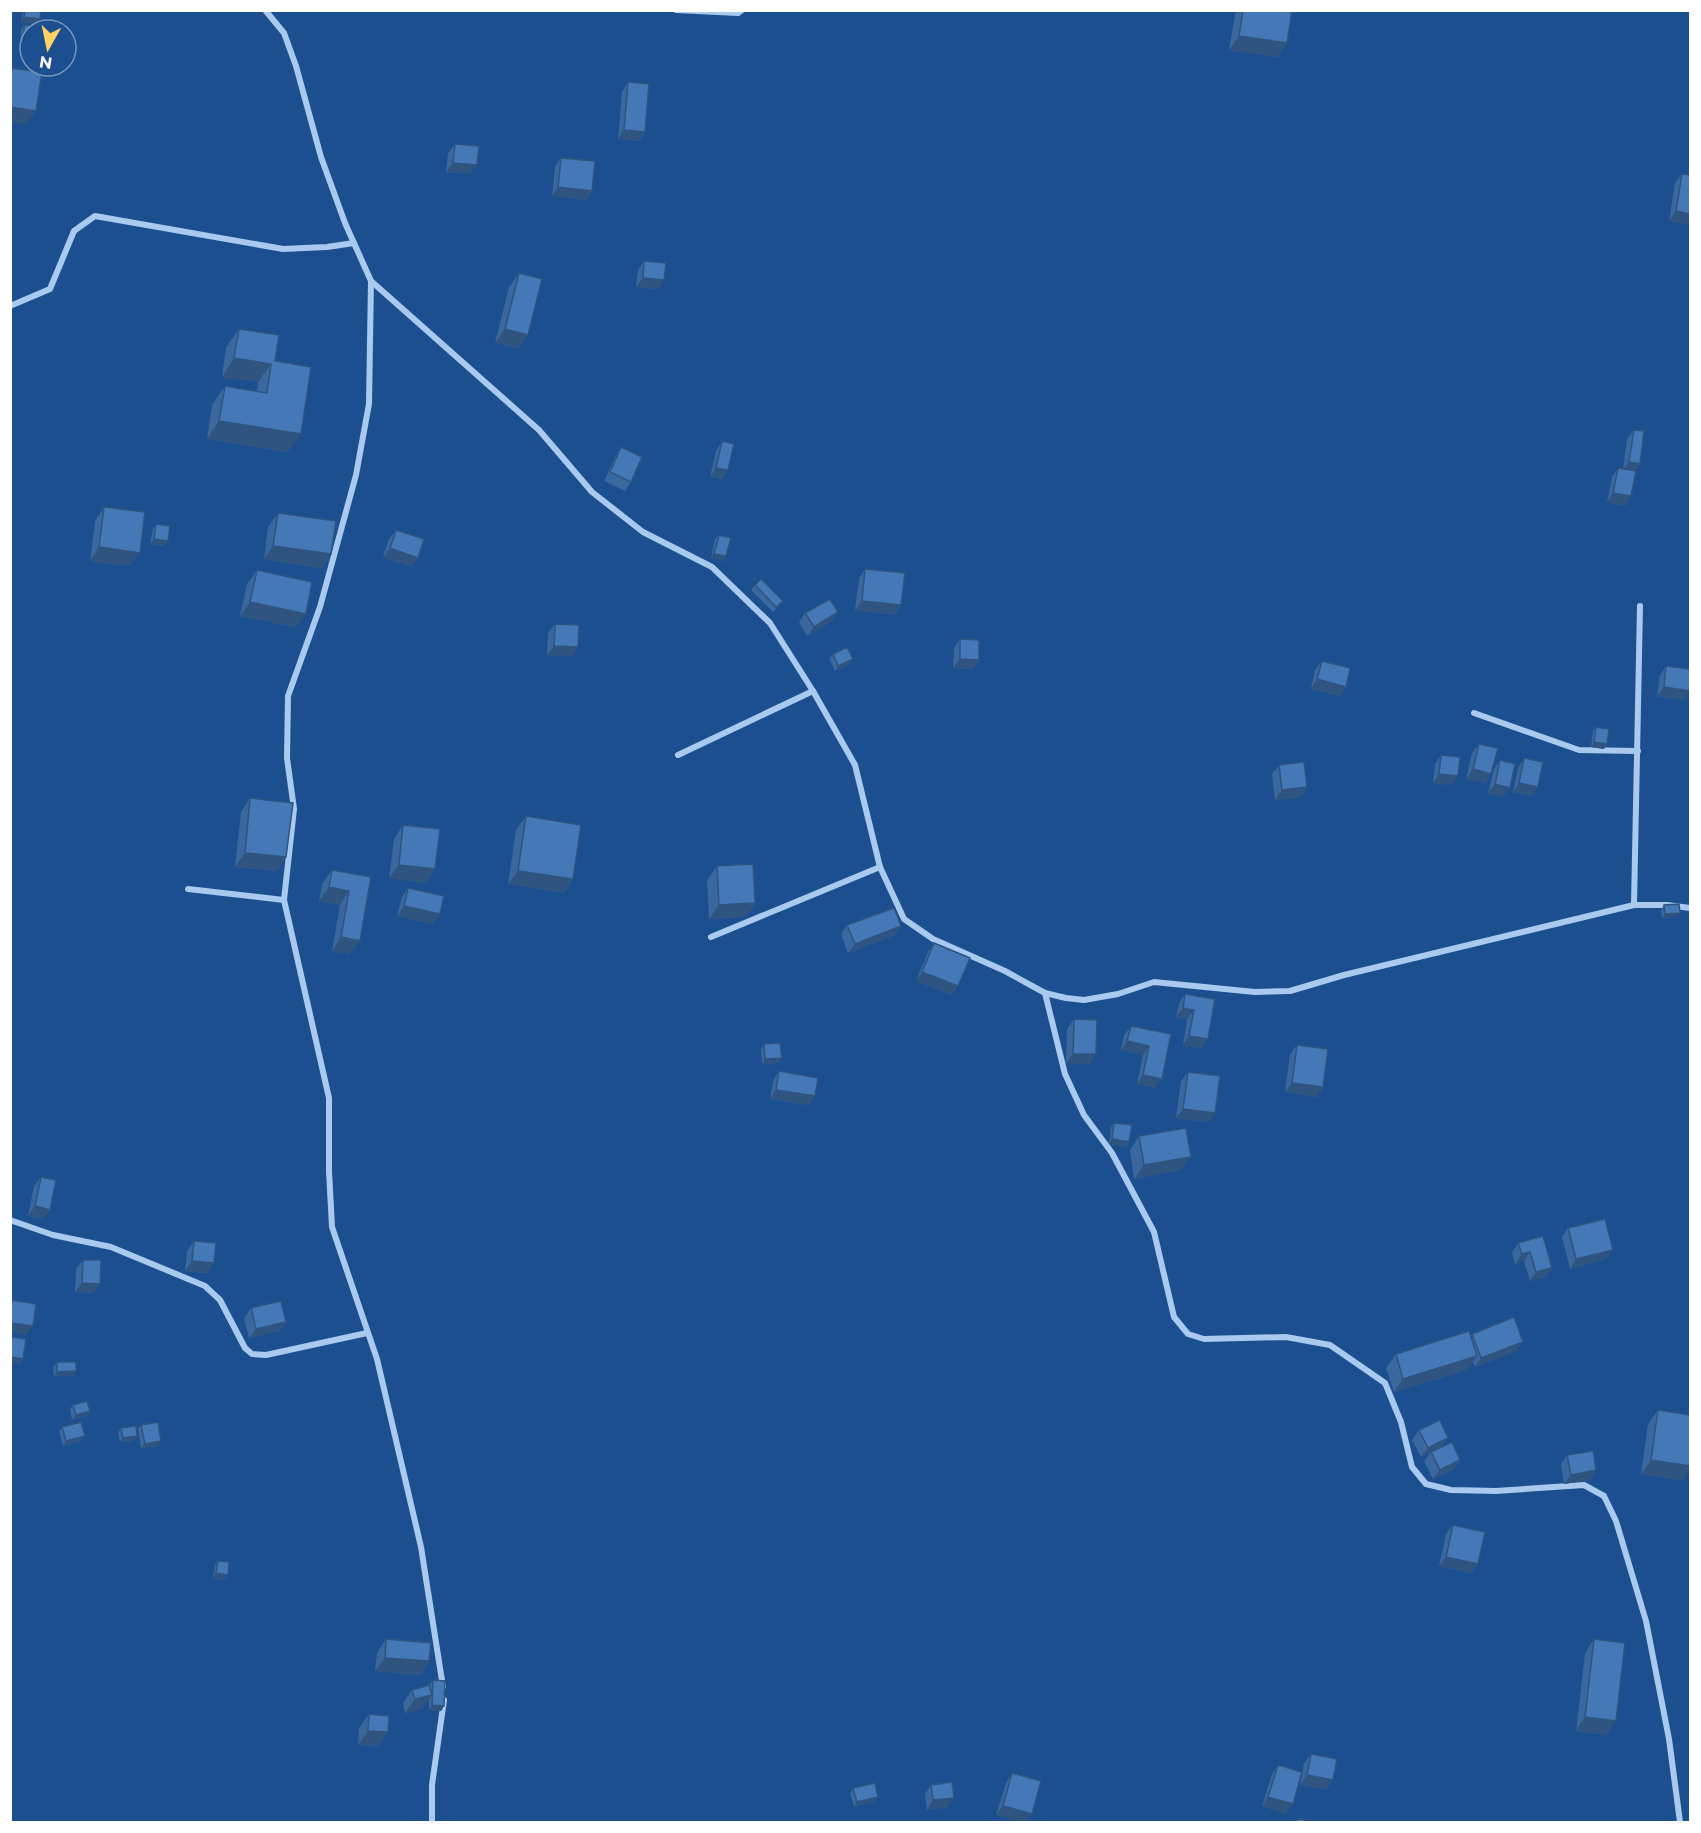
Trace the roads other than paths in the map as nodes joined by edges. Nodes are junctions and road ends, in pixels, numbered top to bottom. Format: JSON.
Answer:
{"nodes":[{"id":1,"x":265,"y":10,"type":"edge"},
{"id":2,"x":676,"y":10,"type":"edge"},
{"id":3,"x":742,"y":10,"type":"edge"},
{"id":4,"x":354,"y":243,"type":"junction"},
{"id":5,"x":371,"y":281,"type":"junction"},
{"id":6,"x":10,"y":306,"type":"edge"},
{"id":7,"x":1640,"y":606,"type":"dead end"},
{"id":8,"x":813,"y":691,"type":"junction"},
{"id":9,"x":1473,"y":713,"type":"dead end"},
{"id":10,"x":1638,"y":751,"type":"junction"},
{"id":11,"x":678,"y":755,"type":"dead end"},
{"id":12,"x":880,"y":867,"type":"junction"},
{"id":13,"x":188,"y":890,"type":"dead end"},
{"id":14,"x":284,"y":900,"type":"junction"},
{"id":15,"x":1634,"y":905,"type":"junction"},
{"id":16,"x":1690,"y":908,"type":"edge"},
{"id":17,"x":711,"y":936,"type":"dead end"},
{"id":18,"x":1045,"y":993,"type":"junction"},
{"id":19,"x":10,"y":1220,"type":"edge"},
{"id":20,"x":367,"y":1333,"type":"junction"},
{"id":21,"x":432,"y":1822,"type":"edge"},
{"id":22,"x":1680,"y":1822,"type":"edge"}],
"edges":[{"from":1,"to":4,"type":"street"},
{"from":2,"to":3,"type":"street"},
{"from":4,"to":5,"type":"street"},
{"from":4,"to":6,"type":"street"},
{"from":5,"to":8,"type":"street"},
{"from":5,"to":14,"type":"street"},
{"from":7,"to":10,"type":"street"},
{"from":8,"to":11,"type":"street"},
{"from":8,"to":12,"type":"street"},
{"from":9,"to":10,"type":"street"},
{"from":10,"to":15,"type":"street"},
{"from":12,"to":17,"type":"street"},
{"from":12,"to":18,"type":"street"},
{"from":13,"to":14,"type":"street"},
{"from":14,"to":20,"type":"street"},
{"from":15,"to":16,"type":"street"},
{"from":15,"to":18,"type":"street"},
{"from":18,"to":22,"type":"street"},
{"from":19,"to":20,"type":"street"},
{"from":20,"to":21,"type":"street"}]}
